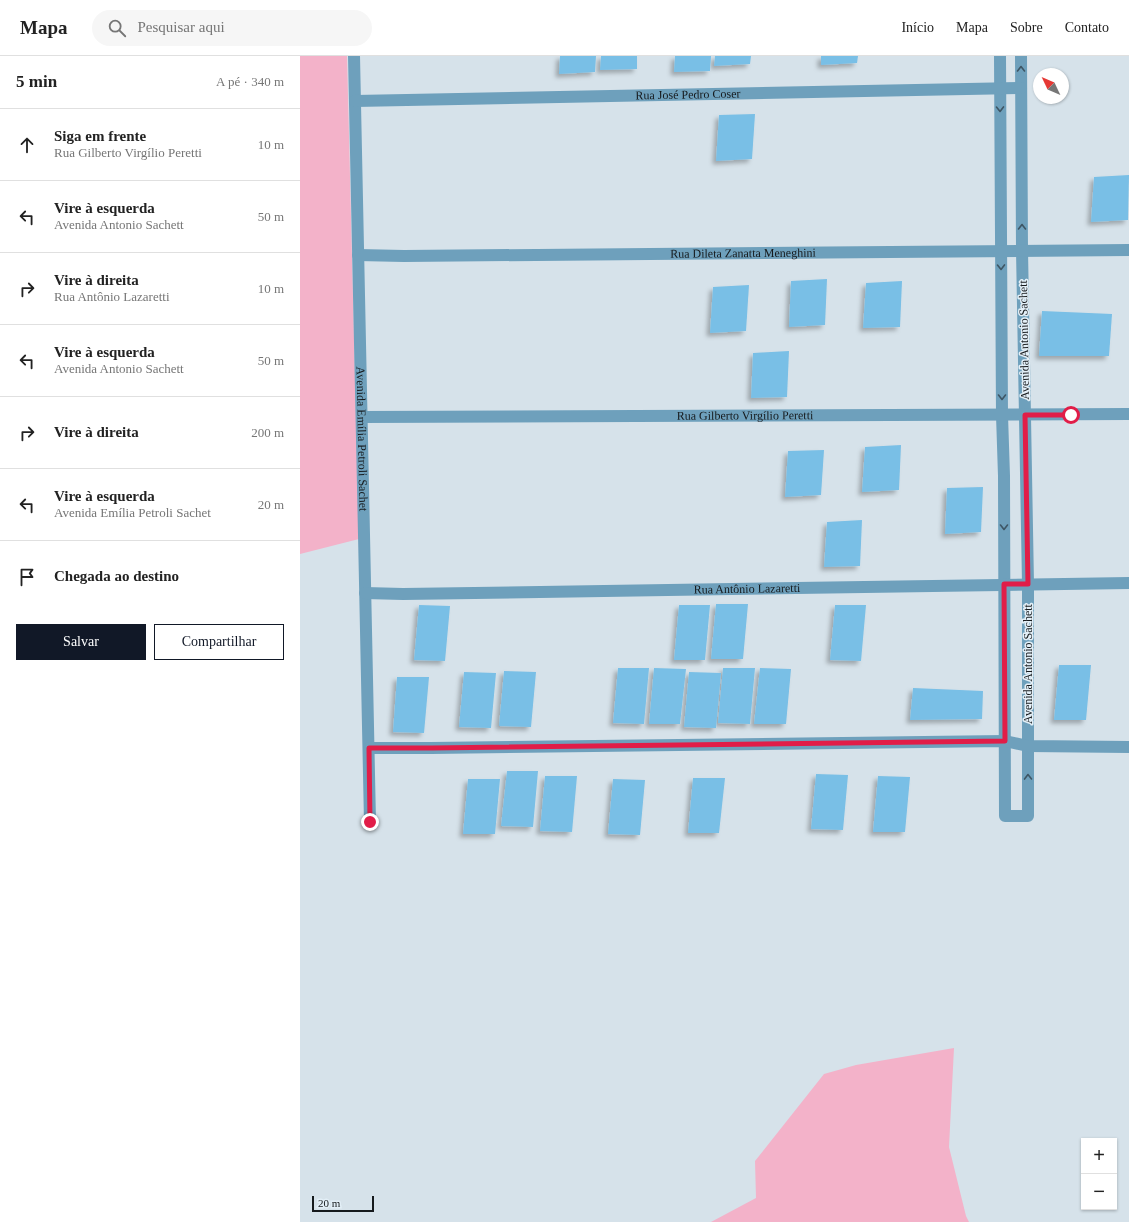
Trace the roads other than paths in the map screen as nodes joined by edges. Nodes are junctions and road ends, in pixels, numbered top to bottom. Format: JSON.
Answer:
{"nodes":[{"id":1,"x":354,"y":56,"type":"edge"},
{"id":2,"x":1000,"y":56,"type":"edge"},
{"id":3,"x":1021,"y":56,"type":"edge"},
{"id":4,"x":1021,"y":88,"type":"junction"},
{"id":5,"x":1000,"y":89,"type":"junction"},
{"id":6,"x":354,"y":101,"type":"junction"},
{"id":7,"x":1001,"y":250,"type":"junction"},
{"id":8,"x":1022,"y":250,"type":"junction"},
{"id":9,"x":1129,"y":250,"type":"edge"},
{"id":10,"x":358,"y":255,"type":"junction"},
{"id":11,"x":1002,"y":414,"type":"junction"},
{"id":12,"x":1129,"y":414,"type":"edge"},
{"id":13,"x":1025,"y":415,"type":"junction"},
{"id":14,"x":362,"y":417,"type":"junction"},
{"id":15,"x":1129,"y":583,"type":"edge"},
{"id":16,"x":1004,"y":584,"type":"junction"},
{"id":17,"x":1028,"y":584,"type":"junction"},
{"id":18,"x":365,"y":593,"type":"junction"},
{"id":19,"x":1005,"y":741,"type":"junction"},
{"id":20,"x":1028,"y":746,"type":"junction"},
{"id":21,"x":1129,"y":747,"type":"edge"},
{"id":22,"x":369,"y":748,"type":"junction"},
{"id":23,"x":370,"y":822,"type":"dead end"}],
"edges":[{"from":1,"to":6,"type":"street","name":"Avenida Emília Petroli Sachet"},
{"from":2,"to":5,"type":"street","name":"Avenida Antonio Sachett"},
{"from":4,"to":3,"type":"street","name":"Avenida Antonio Sachett","one_way":true},
{"from":4,"to":5,"type":"street","name":"Rua José Pedro Coser"},
{"from":8,"to":4,"type":"street","name":"Avenida Antonio Sachett","one_way":true},
{"from":5,"to":6,"type":"street","name":"Rua José Pedro Coser"},
{"from":5,"to":7,"type":"street","name":"Avenida Antonio Sachett","one_way":true},
{"from":6,"to":10,"type":"street","name":"Avenida Emília Petroli Sachet"},
{"from":7,"to":8,"type":"street","name":"Rua Dileta Zanatta Meneghini"},
{"from":7,"to":10,"type":"street","name":"Rua Dileta Zanatta Meneghini"},
{"from":7,"to":11,"type":"street","name":"Avenida Antonio Sachett","one_way":true},
{"from":8,"to":9,"type":"street","name":"Rua Dileta Zanatta Meneghini"},
{"from":8,"to":13,"type":"street","name":"Avenida Antonio Sachett"},
{"from":10,"to":14,"type":"street","name":"Avenida Emília Petroli Sachet"},
{"from":11,"to":13,"type":"street","name":"Rua Gilberto Virgílio Peretti"},
{"from":11,"to":14,"type":"street","name":"Rua Gilberto Virgílio Peretti"},
{"from":11,"to":16,"type":"street","name":"Avenida Antonio Sachett","one_way":true},
{"from":12,"to":13,"type":"street","name":"Rua Gilberto Virgílio Peretti"},
{"from":13,"to":17,"type":"street","name":"Avenida Antonio Sachett"},
{"from":14,"to":18,"type":"street","name":"Avenida Emília Petroli Sachet"},
{"from":15,"to":17,"type":"street","name":"Rua Antônio Lazaretti"},
{"from":16,"to":17,"type":"street","name":"Rua Antônio Lazaretti"},
{"from":16,"to":18,"type":"street","name":"Rua Antônio Lazaretti"},
{"from":16,"to":19,"type":"street","name":"Avenida Antonio Sachett"},
{"from":17,"to":20,"type":"street","name":"Avenida Antonio Sachett"},
{"from":18,"to":22,"type":"street","name":"Avenida Emília Petroli Sachet"},
{"from":19,"to":20,"type":"street"},
{"from":19,"to":20,"type":"street","name":"Avenida Antonio Sachett","one_way":true},
{"from":19,"to":22,"type":"street"},
{"from":20,"to":21,"type":"street"},
{"from":22,"to":23,"type":"street","name":"Avenida Emília Petroli Sachet"}]}
